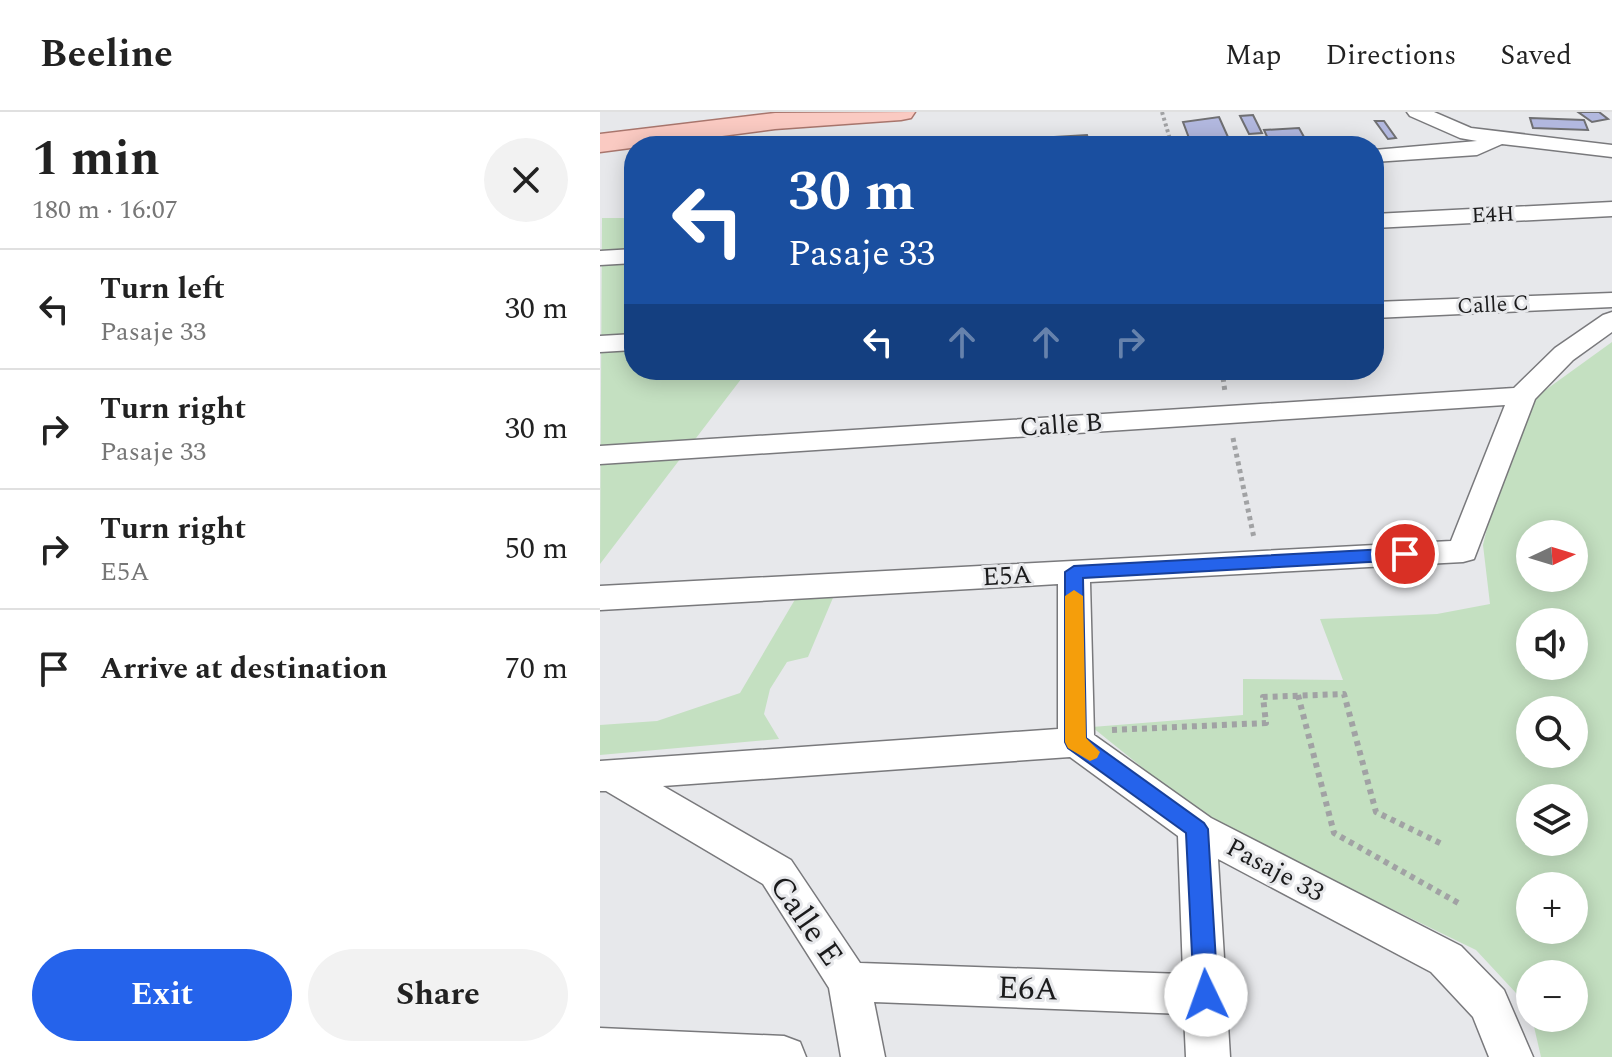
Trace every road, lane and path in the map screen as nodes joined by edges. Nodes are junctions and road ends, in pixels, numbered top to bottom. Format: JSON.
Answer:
{"nodes":[{"id":1,"x":738,"y":112,"type":"edge"},
{"id":2,"x":901,"y":112,"type":"edge"},
{"id":3,"x":1162,"y":112,"type":"edge"},
{"id":4,"x":1417,"y":112,"type":"edge"},
{"id":5,"x":1451,"y":112,"type":"edge"},
{"id":6,"x":600,"y":130,"type":"edge"},
{"id":7,"x":1467,"y":134,"type":"junction"},
{"id":8,"x":654,"y":136,"type":"edge"},
{"id":9,"x":1169,"y":136,"type":"edge"},
{"id":10,"x":1500,"y":139,"type":"junction"},
{"id":11,"x":624,"y":140,"type":"edge"},
{"id":12,"x":600,"y":143,"type":"edge"},
{"id":13,"x":1612,"y":151,"type":"edge"},
{"id":14,"x":1384,"y":155,"type":"edge"},
{"id":15,"x":1612,"y":209,"type":"edge"},
{"id":16,"x":1384,"y":220,"type":"edge"},
{"id":17,"x":624,"y":257,"type":"edge"},
{"id":18,"x":600,"y":258,"type":"edge"},
{"id":19,"x":1612,"y":300,"type":"edge"},
{"id":20,"x":1384,"y":310,"type":"edge"},
{"id":21,"x":1612,"y":320,"type":"edge"},
{"id":22,"x":624,"y":343,"type":"edge"},
{"id":23,"x":600,"y":344,"type":"edge"},
{"id":24,"x":1223,"y":380,"type":"edge"},
{"id":25,"x":1522,"y":396,"type":"junction"},
{"id":26,"x":1228,"y":415,"type":"junction"},
{"id":27,"x":600,"y":455,"type":"edge"},
{"id":28,"x":1259,"y":562,"type":"junction"},
{"id":29,"x":1074,"y":572,"type":"junction"},
{"id":30,"x":600,"y":598,"type":"edge"},
{"id":31,"x":1298,"y":695,"type":"junction"},
{"id":32,"x":1076,"y":737,"type":"junction"},
{"id":33,"x":606,"y":776,"type":"edge"},
{"id":34,"x":1197,"y":829,"type":"junction"},
{"id":35,"x":1442,"y":844,"type":"dead end"},
{"id":36,"x":1460,"y":904,"type":"dead end"},
{"id":37,"x":849,"y":982,"type":"junction"},
{"id":38,"x":1206,"y":995,"type":"junction"},
{"id":39,"x":600,"y":1049,"type":"edge"},
{"id":40,"x":784,"y":1057,"type":"edge"},
{"id":41,"x":863,"y":1057,"type":"edge"},
{"id":42,"x":1208,"y":1057,"type":"edge"},
{"id":43,"x":1511,"y":1057,"type":"edge"}],
"edges":[{"from":1,"to":6,"type":"main road"},
{"from":2,"to":8,"type":"main road"},
{"from":3,"to":9,"type":"path"},
{"from":4,"to":7,"type":"street"},
{"from":5,"to":7,"type":"street"},
{"from":7,"to":10,"type":"street"},
{"from":10,"to":13,"type":"street"},
{"from":10,"to":14,"type":"street"},
{"from":11,"to":12,"type":"main road"},
{"from":15,"to":16,"type":"street","name":"E4H"},
{"from":17,"to":18,"type":"street"},
{"from":19,"to":20,"type":"street","name":"Calle C"},
{"from":21,"to":25,"type":"street"},
{"from":22,"to":23,"type":"street"},
{"from":24,"to":26,"type":"path"},
{"from":25,"to":26,"type":"street","name":"Calle B"},
{"from":25,"to":28,"type":"street","name":"E5A"},
{"from":26,"to":27,"type":"street","name":"Calle B"},
{"from":26,"to":28,"type":"path"},
{"from":28,"to":29,"type":"street","name":"E5A"},
{"from":29,"to":30,"type":"street","name":"E5A"},
{"from":29,"to":32,"type":"street"},
{"from":31,"to":32,"type":"path"},
{"from":31,"to":35,"type":"path"},
{"from":31,"to":36,"type":"path"},
{"from":32,"to":33,"type":"street"},
{"from":32,"to":34,"type":"street","name":"Pasaje 33"},
{"from":33,"to":37,"type":"street","name":"Calle E"},
{"from":34,"to":38,"type":"street"},
{"from":34,"to":43,"type":"street","name":"Pasaje 33"},
{"from":37,"to":38,"type":"street","name":"E6A"},
{"from":37,"to":41,"type":"street","name":"Calle E"},
{"from":38,"to":42,"type":"street"},
{"from":39,"to":40,"type":"street"}]}
